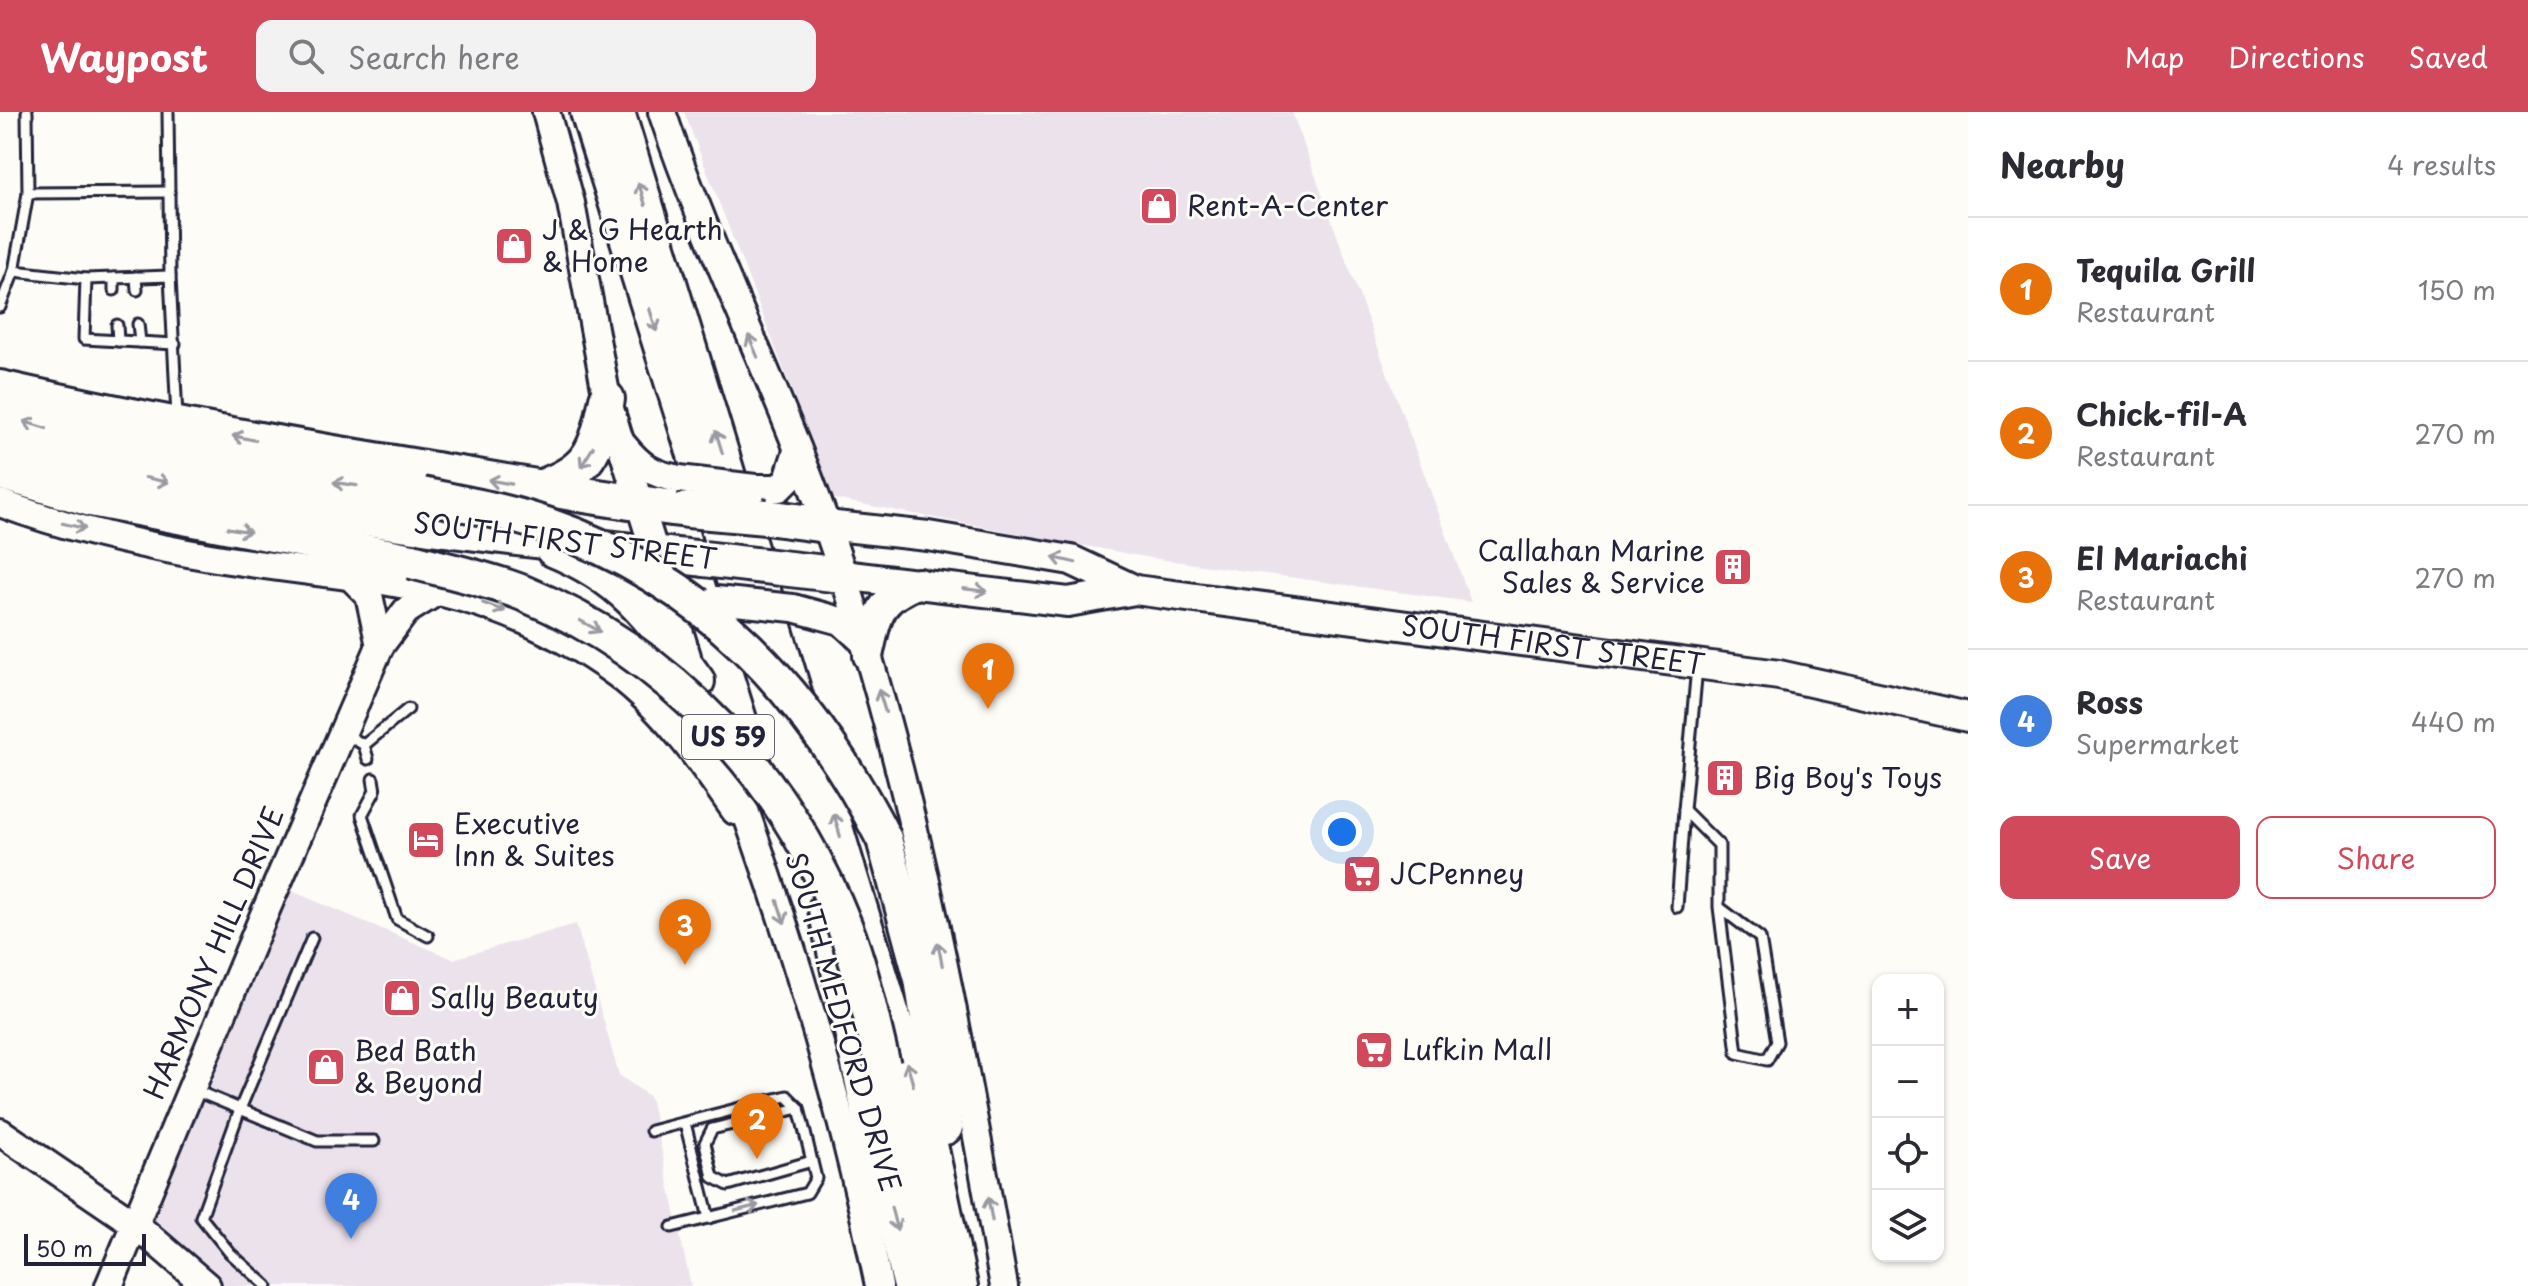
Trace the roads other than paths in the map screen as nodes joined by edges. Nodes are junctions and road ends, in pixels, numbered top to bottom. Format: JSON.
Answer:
{"nodes":[{"id":1,"x":27,"y":112,"type":"edge"},
{"id":2,"x":168,"y":112,"type":"edge"},
{"id":3,"x":546,"y":112,"type":"edge"},
{"id":4,"x":588,"y":112,"type":"edge"},
{"id":5,"x":617,"y":112,"type":"edge"},
{"id":6,"x":662,"y":112,"type":"edge"},
{"id":7,"x":169,"y":192,"type":"junction"},
{"id":8,"x":28,"y":193,"type":"junction"},
{"id":9,"x":14,"y":271,"type":"junction"},
{"id":10,"x":170,"y":276,"type":"junction"},
{"id":11,"x":136,"y":277,"type":"junction"},
{"id":12,"x":114,"y":278,"type":"junction"},
{"id":13,"x":86,"y":279,"type":"junction"},
{"id":14,"x":114,"y":290,"type":"dead end"},
{"id":15,"x":137,"y":290,"type":"dead end"},
{"id":16,"x":0,"y":307,"type":"edge"},
{"id":17,"x":138,"y":324,"type":"dead end"},
{"id":18,"x":117,"y":325,"type":"dead end"},
{"id":19,"x":118,"y":341,"type":"junction"},
{"id":20,"x":140,"y":342,"type":"junction"},
{"id":21,"x":175,"y":344,"type":"junction"},
{"id":22,"x":0,"y":372,"type":"edge"},
{"id":23,"x":0,"y":388,"type":"edge"},
{"id":24,"x":607,"y":399,"type":"junction"},
{"id":25,"x":0,"y":414,"type":"edge"},
{"id":26,"x":115,"y":414,"type":"junction"},
{"id":27,"x":178,"y":424,"type":"junction"},
{"id":28,"x":0,"y":439,"type":"edge"},
{"id":29,"x":621,"y":442,"type":"junction"},
{"id":30,"x":797,"y":451,"type":"junction"},
{"id":31,"x":0,"y":472,"type":"edge"},
{"id":32,"x":537,"y":489,"type":"junction"},
{"id":33,"x":684,"y":494,"type":"junction"},
{"id":34,"x":0,"y":503,"type":"edge"},
{"id":35,"x":761,"y":503,"type":"junction"},
{"id":36,"x":637,"y":504,"type":"junction"},
{"id":37,"x":826,"y":525,"type":"junction"},
{"id":38,"x":523,"y":537,"type":"junction"},
{"id":39,"x":653,"y":554,"type":"junction"},
{"id":40,"x":349,"y":575,"type":"junction"},
{"id":41,"x":842,"y":575,"type":"junction"},
{"id":42,"x":919,"y":583,"type":"junction"},
{"id":43,"x":1135,"y":590,"type":"junction"},
{"id":44,"x":438,"y":591,"type":"junction"},
{"id":45,"x":674,"y":617,"type":"junction"},
{"id":46,"x":380,"y":646,"type":"junction"},
{"id":47,"x":866,"y":649,"type":"junction"},
{"id":48,"x":1686,"y":663,"type":"junction"},
{"id":49,"x":697,"y":681,"type":"junction"},
{"id":50,"x":408,"y":709,"type":"dead end"},
{"id":51,"x":1968,"y":717,"type":"edge"},
{"id":52,"x":354,"y":739,"type":"junction"},
{"id":53,"x":368,"y":759,"type":"dead end"},
{"id":54,"x":373,"y":779,"type":"dead end"},
{"id":55,"x":1684,"y":810,"type":"junction"},
{"id":56,"x":761,"y":851,"type":"junction"},
{"id":57,"x":1677,"y":907,"type":"dead end"},
{"id":58,"x":1719,"y":907,"type":"junction"},
{"id":59,"x":428,"y":936,"type":"dead end"},
{"id":60,"x":312,"y":938,"type":"dead end"},
{"id":61,"x":191,"y":1089,"type":"junction"},
{"id":62,"x":799,"y":1108,"type":"junction"},
{"id":63,"x":240,"y":1109,"type":"junction"},
{"id":64,"x":685,"y":1123,"type":"junction"},
{"id":65,"x":651,"y":1131,"type":"dead end"},
{"id":66,"x":0,"y":1132,"type":"edge"},
{"id":67,"x":374,"y":1141,"type":"dead end"},
{"id":68,"x":812,"y":1161,"type":"junction"},
{"id":69,"x":709,"y":1218,"type":"junction"},
{"id":70,"x":135,"y":1224,"type":"junction"},
{"id":71,"x":672,"y":1227,"type":"dead end"},
{"id":72,"x":109,"y":1286,"type":"edge"},
{"id":73,"x":207,"y":1286,"type":"edge"},
{"id":74,"x":267,"y":1286,"type":"edge"},
{"id":75,"x":879,"y":1286,"type":"edge"},
{"id":76,"x":911,"y":1286,"type":"edge"},
{"id":77,"x":936,"y":1286,"type":"edge"},
{"id":78,"x":962,"y":1286,"type":"edge"},
{"id":79,"x":1004,"y":1286,"type":"edge"}],
"edges":[{"from":1,"to":8,"type":"lane"},
{"from":2,"to":7,"type":"lane"},
{"from":3,"to":24,"type":"main road","name":"SOUTH MEDFORD DRIVE"},
{"from":4,"to":76,"type":"highway","one_way":true},
{"from":78,"to":5,"type":"highway","one_way":true},
{"from":30,"to":6,"type":"main road","one_way":true},
{"from":7,"to":8,"type":"lane"},
{"from":7,"to":10,"type":"lane"},
{"from":8,"to":9,"type":"lane"},
{"from":9,"to":13,"type":"lane"},
{"from":9,"to":16,"type":"lane"},
{"from":10,"to":11,"type":"lane"},
{"from":10,"to":21,"type":"lane"},
{"from":11,"to":12,"type":"lane"},
{"from":11,"to":15,"type":"lane"},
{"from":12,"to":13,"type":"lane"},
{"from":12,"to":14,"type":"lane"},
{"from":13,"to":19,"type":"lane"},
{"from":17,"to":20,"type":"lane"},
{"from":18,"to":19,"type":"lane"},
{"from":19,"to":20,"type":"lane"},
{"from":20,"to":21,"type":"lane"},
{"from":21,"to":27,"type":"lane"},
{"from":22,"to":26,"type":"main road","name":"SOUTH FIRST STREET"},
{"from":23,"to":26,"type":"highway","name":"SOUTH FIRST STREET"},
{"from":24,"to":29,"type":"main road","name":"SOUTH MEDFORD DRIVE"},
{"from":24,"to":32,"type":"highway","one_way":true},
{"from":78,"to":25,"type":"highway","number":"US 59","one_way":true,"bridge":true},
{"from":26,"to":27,"type":"highway","name":"SOUTH FIRST STREET"},
{"from":32,"to":27,"type":"highway","name":"SOUTH FIRST STREET","one_way":true},
{"from":28,"to":38,"type":"highway","name":"SOUTH FIRST STREET","one_way":true},
{"from":29,"to":33,"type":"main road"},
{"from":29,"to":36,"type":"main road","name":"SOUTH MEDFORD DRIVE"},
{"from":30,"to":35,"type":"main road"},
{"from":30,"to":37,"type":"main road"},
{"from":31,"to":77,"type":"highway","number":"US 59","one_way":true,"bridge":true},
{"from":32,"to":36,"type":"highway","name":"SOUTH FIRST STREET"},
{"from":33,"to":35,"type":"highway","name":"SOUTH FIRST STREET","bridge":true},
{"from":33,"to":36,"type":"highway","name":"SOUTH FIRST STREET"},
{"from":34,"to":40,"type":"main road","one_way":true},
{"from":35,"to":37,"type":"highway","name":"SOUTH FIRST STREET"},
{"from":36,"to":39,"type":"main road","name":"SOUTH MEDFORD DRIVE"},
{"from":37,"to":41,"type":"main road"},
{"from":43,"to":37,"type":"main road","name":"SOUTH FIRST STREET","one_way":true},
{"from":38,"to":39,"type":"highway","name":"SOUTH FIRST STREET"},
{"from":38,"to":49,"type":"highway"},
{"from":39,"to":41,"type":"highway","name":"SOUTH FIRST STREET","bridge":true},
{"from":39,"to":45,"type":"main road","name":"SOUTH MEDFORD DRIVE"},
{"from":40,"to":44,"type":"main road"},
{"from":40,"to":46,"type":"main road"},
{"from":41,"to":42,"type":"main road","name":"SOUTH FIRST STREET"},
{"from":41,"to":47,"type":"main road"},
{"from":42,"to":43,"type":"main road","name":"SOUTH FIRST STREET","one_way":true},
{"from":42,"to":47,"type":"main road"},
{"from":43,"to":48,"type":"main road","name":"SOUTH FIRST STREET"},
{"from":44,"to":46,"type":"main road","name":"HARMONY HILL DRIVE"},
{"from":44,"to":56,"type":"main road","one_way":true},
{"from":45,"to":47,"type":"main road","bridge":true},
{"from":45,"to":49,"type":"main road","name":"SOUTH MEDFORD DRIVE"},
{"from":46,"to":52,"type":"main road","name":"HARMONY HILL DRIVE"},
{"from":79,"to":47,"type":"main road","one_way":true},
{"from":48,"to":51,"type":"main road","name":"SOUTH FIRST STREET"},
{"from":48,"to":55,"type":"lane"},
{"from":49,"to":56,"type":"main road","name":"SOUTH MEDFORD DRIVE"},
{"from":50,"to":52,"type":"lane"},
{"from":52,"to":53,"type":"lane"},
{"from":52,"to":61,"type":"main road","name":"HARMONY HILL DRIVE"},
{"from":54,"to":59,"type":"lane"},
{"from":55,"to":57,"type":"lane"},
{"from":55,"to":58,"type":"lane"},
{"from":56,"to":75,"type":"main road","name":"SOUTH MEDFORD DRIVE","one_way":true},
{"from":58,"to":58,"type":"lane"},
{"from":60,"to":63,"type":"lane"},
{"from":61,"to":63,"type":"lane"},
{"from":61,"to":70,"type":"main road","name":"HARMONY HILL DRIVE"},
{"from":62,"to":64,"type":"lane"},
{"from":62,"to":68,"type":"lane"},
{"from":62,"to":68,"type":"lane"},
{"from":63,"to":67,"type":"lane"},
{"from":63,"to":74,"type":"lane"},
{"from":64,"to":65,"type":"lane"},
{"from":64,"to":69,"type":"lane"},
{"from":66,"to":70,"type":"main road"},
{"from":69,"to":68,"type":"lane","one_way":true},
{"from":69,"to":71,"type":"lane"},
{"from":70,"to":72,"type":"main road","name":"HARMONY HILL DRIVE"},
{"from":70,"to":73,"type":"main road"}]}
